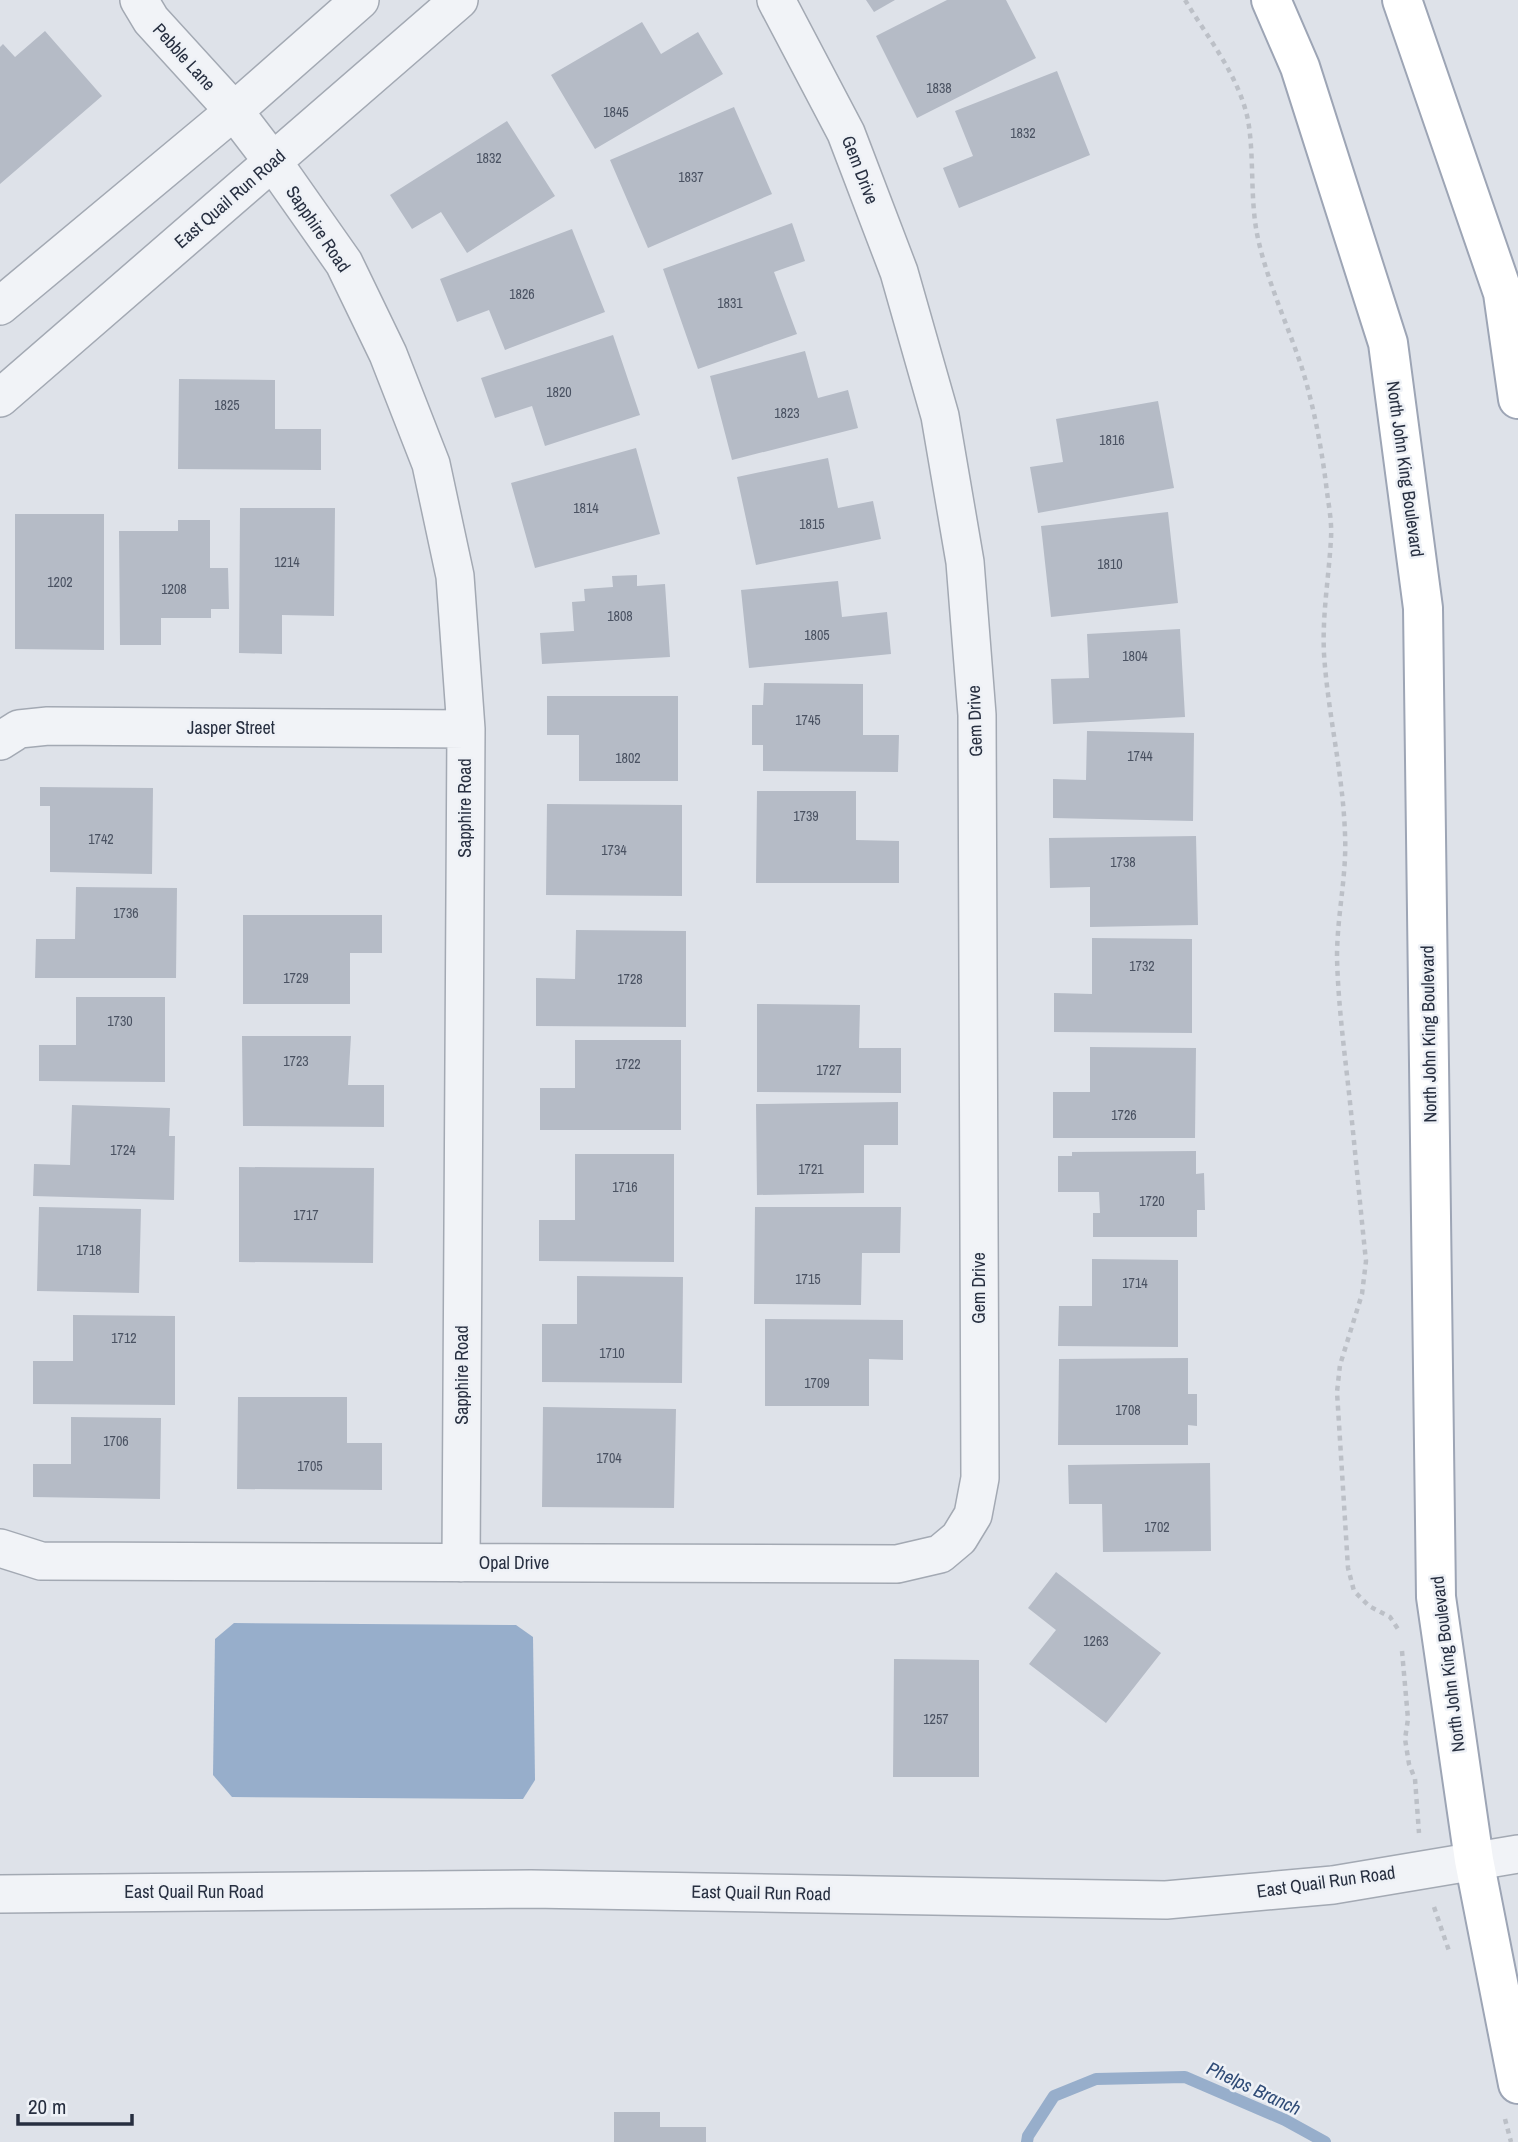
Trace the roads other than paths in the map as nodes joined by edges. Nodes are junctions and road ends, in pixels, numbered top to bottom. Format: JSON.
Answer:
{"nodes":[{"id":1,"x":139,"y":0,"type":"edge"},
{"id":2,"x":360,"y":0,"type":"edge"},
{"id":3,"x":459,"y":0,"type":"edge"},
{"id":4,"x":776,"y":0,"type":"edge"},
{"id":5,"x":1271,"y":0,"type":"edge"},
{"id":6,"x":1402,"y":0,"type":"edge"},
{"id":7,"x":234,"y":111,"type":"junction"},
{"id":8,"x":273,"y":162,"type":"junction"},
{"id":9,"x":0,"y":306,"type":"edge"},
{"id":10,"x":0,"y":398,"type":"edge"},
{"id":11,"x":1518,"y":399,"type":"edge"},
{"id":12,"x":466,"y":729,"type":"junction"},
{"id":13,"x":0,"y":741,"type":"edge"},
{"id":14,"x":980,"y":1478,"type":"joint"},
{"id":15,"x":0,"y":1548,"type":"edge"},
{"id":16,"x":461,"y":1563,"type":"junction"},
{"id":17,"x":1518,"y":1854,"type":"edge"},
{"id":18,"x":1474,"y":1860,"type":"junction"},
{"id":19,"x":0,"y":1894,"type":"edge"},
{"id":20,"x":1518,"y":2084,"type":"edge"}],
"edges":[{"from":1,"to":7,"type":"street","name":"Pebble Lane"},
{"from":2,"to":7,"type":"street"},
{"from":3,"to":8,"type":"street","name":"East Quail Run Road"},
{"from":4,"to":14,"type":"street","name":"Gem Drive"},
{"from":5,"to":18,"type":"main road","name":"North John King Boulevard"},
{"from":6,"to":11,"type":"main road"},
{"from":7,"to":8,"type":"street","name":"Sapphire Road"},
{"from":7,"to":9,"type":"street"},
{"from":8,"to":10,"type":"street","name":"East Quail Run Road"},
{"from":8,"to":12,"type":"street","name":"Sapphire Road"},
{"from":12,"to":13,"type":"street","name":"Jasper Street"},
{"from":12,"to":16,"type":"street","name":"Sapphire Road"},
{"from":14,"to":16,"type":"street","name":"Opal Drive"},
{"from":15,"to":16,"type":"street","name":"Opal Drive"},
{"from":17,"to":18,"type":"street","name":"East Quail Run Road"},
{"from":18,"to":19,"type":"street","name":"East Quail Run Road"},
{"from":18,"to":20,"type":"main road","name":"North John King Boulevard"}]}
